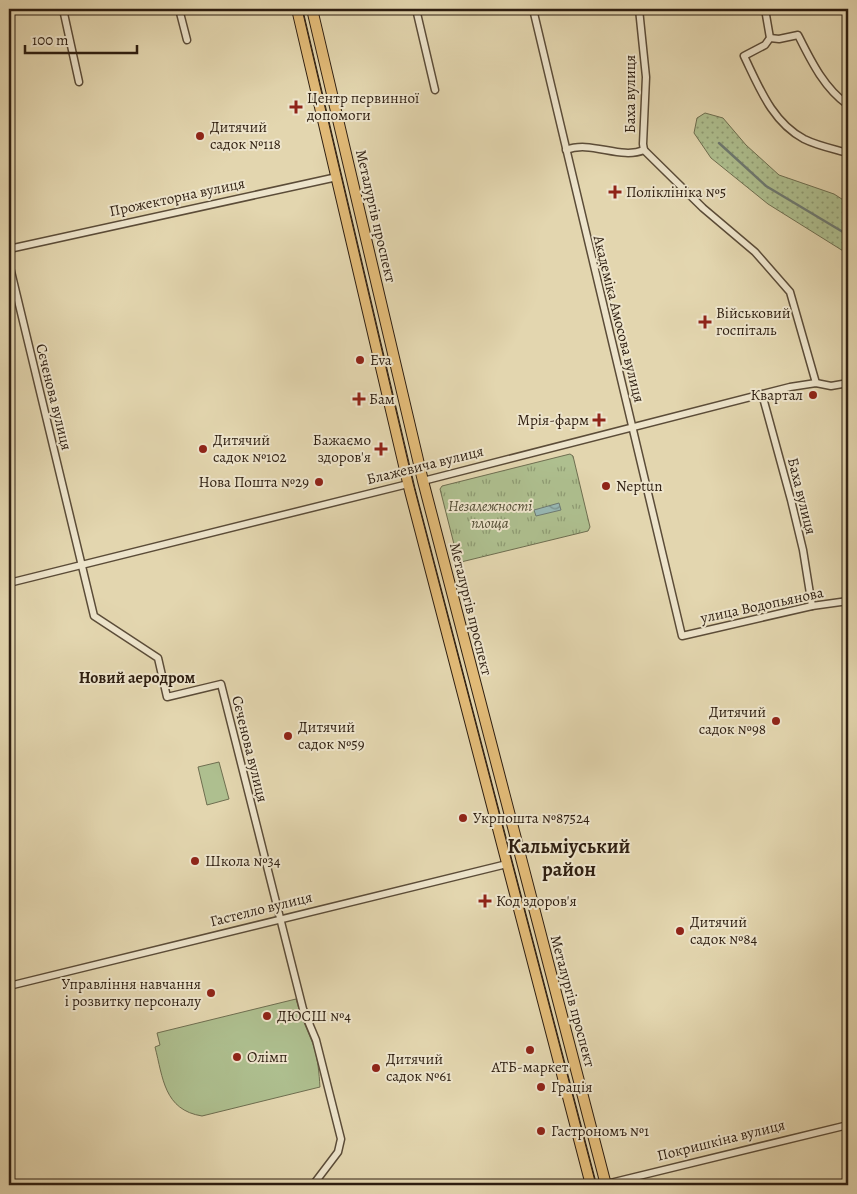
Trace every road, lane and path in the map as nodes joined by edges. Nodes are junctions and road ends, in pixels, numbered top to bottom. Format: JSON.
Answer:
{"nodes":[{"id":1,"x":64,"y":9,"type":"edge"},
{"id":2,"x":179,"y":9,"type":"edge"},
{"id":3,"x":297,"y":9,"type":"edge"},
{"id":4,"x":312,"y":9,"type":"edge"},
{"id":5,"x":416,"y":9,"type":"edge"},
{"id":6,"x":533,"y":9,"type":"edge"},
{"id":7,"x":639,"y":9,"type":"edge"},
{"id":8,"x":765,"y":9,"type":"edge"},
{"id":9,"x":770,"y":38,"type":"junction"},
{"id":10,"x":187,"y":40,"type":"dead end"},
{"id":11,"x":79,"y":82,"type":"dead end"},
{"id":12,"x":435,"y":90,"type":"dead end"},
{"id":13,"x":848,"y":105,"type":"edge"},
{"id":14,"x":566,"y":150,"type":"junction"},
{"id":15,"x":644,"y":150,"type":"junction"},
{"id":16,"x":848,"y":153,"type":"edge"},
{"id":17,"x":352,"y":174,"type":"junction"},
{"id":18,"x":337,"y":177,"type":"junction"},
{"id":19,"x":9,"y":249,"type":"edge"},
{"id":20,"x":9,"y":263,"type":"edge"},
{"id":21,"x":816,"y":383,"type":"junction"},
{"id":22,"x":848,"y":383,"type":"edge"},
{"id":23,"x":762,"y":394,"type":"junction"},
{"id":24,"x":633,"y":428,"type":"junction"},
{"id":25,"x":423,"y":481,"type":"junction"},
{"id":26,"x":408,"y":484,"type":"junction"},
{"id":27,"x":82,"y":565,"type":"junction"},
{"id":28,"x":9,"y":583,"type":"edge"},
{"id":29,"x":848,"y":601,"type":"edge"},
{"id":30,"x":812,"y":606,"type":"junction"},
{"id":31,"x":682,"y":636,"type":"joint"},
{"id":32,"x":521,"y":861,"type":"junction"},
{"id":33,"x":507,"y":864,"type":"junction"},
{"id":34,"x":280,"y":920,"type":"junction"},
{"id":35,"x":9,"y":986,"type":"edge"},
{"id":36,"x":848,"y":1125,"type":"edge"},
{"id":37,"x":313,"y":1185,"type":"edge"},
{"id":38,"x":591,"y":1185,"type":"edge"},
{"id":39,"x":604,"y":1185,"type":"edge"}],
"edges":[{"from":1,"to":11,"type":"street"},
{"from":2,"to":10,"type":"street"},
{"from":3,"to":18,"type":"main road","name":"Металургів проспект"},
{"from":4,"to":17,"type":"main road","name":"Металургів проспект"},
{"from":5,"to":12,"type":"street"},
{"from":6,"to":14,"type":"street","name":"Академіка Амосова вулиця"},
{"from":7,"to":15,"type":"street","name":"Баха вулиця"},
{"from":8,"to":9,"type":"street"},
{"from":9,"to":13,"type":"street"},
{"from":9,"to":16,"type":"street"},
{"from":14,"to":15,"type":"street"},
{"from":14,"to":24,"type":"street","name":"Академіка Амосова вулиця"},
{"from":15,"to":21,"type":"street"},
{"from":17,"to":18,"type":"main road","name":"Прожекторна вулиця"},
{"from":17,"to":25,"type":"main road","name":"Металургів проспект"},
{"from":18,"to":19,"type":"street","name":"Прожекторна вулиця"},
{"from":18,"to":26,"type":"main road","name":"Металургів проспект"},
{"from":20,"to":27,"type":"street","name":"Сєченова вулиця"},
{"from":21,"to":22,"type":"street","name":"Блажевича вулиця"},
{"from":21,"to":23,"type":"street","name":"Блажевича вулиця"},
{"from":23,"to":24,"type":"street","name":"Блажевича вулиця"},
{"from":23,"to":30,"type":"street","name":"Баха вулиця"},
{"from":24,"to":25,"type":"street","name":"Блажевича вулиця"},
{"from":24,"to":31,"type":"street","name":"Академіка Амосова вулиця"},
{"from":25,"to":26,"type":"main road","name":"Блажевича вулиця"},
{"from":25,"to":32,"type":"main road","name":"Металургів проспект"},
{"from":26,"to":27,"type":"street","name":"Блажевича вулиця"},
{"from":26,"to":33,"type":"main road","name":"Металургів проспект"},
{"from":27,"to":28,"type":"street","name":"Блажевича вулиця"},
{"from":27,"to":34,"type":"street","name":"Сєченова вулиця"},
{"from":29,"to":30,"type":"street","name":"улица Водопьянова"},
{"from":30,"to":31,"type":"street","name":"улица Водопьянова"},
{"from":32,"to":33,"type":"main road","name":"Гастелло вулиця"},
{"from":32,"to":39,"type":"main road","name":"Металургів проспект"},
{"from":33,"to":34,"type":"street","name":"Гастелло вулиця"},
{"from":33,"to":38,"type":"main road","name":"Металургів проспект"},
{"from":34,"to":35,"type":"street","name":"Гастелло вулиця"},
{"from":34,"to":37,"type":"street","name":"Сєченова вулиця"},
{"from":36,"to":39,"type":"street","name":"Покришкіна вулиця"}]}
